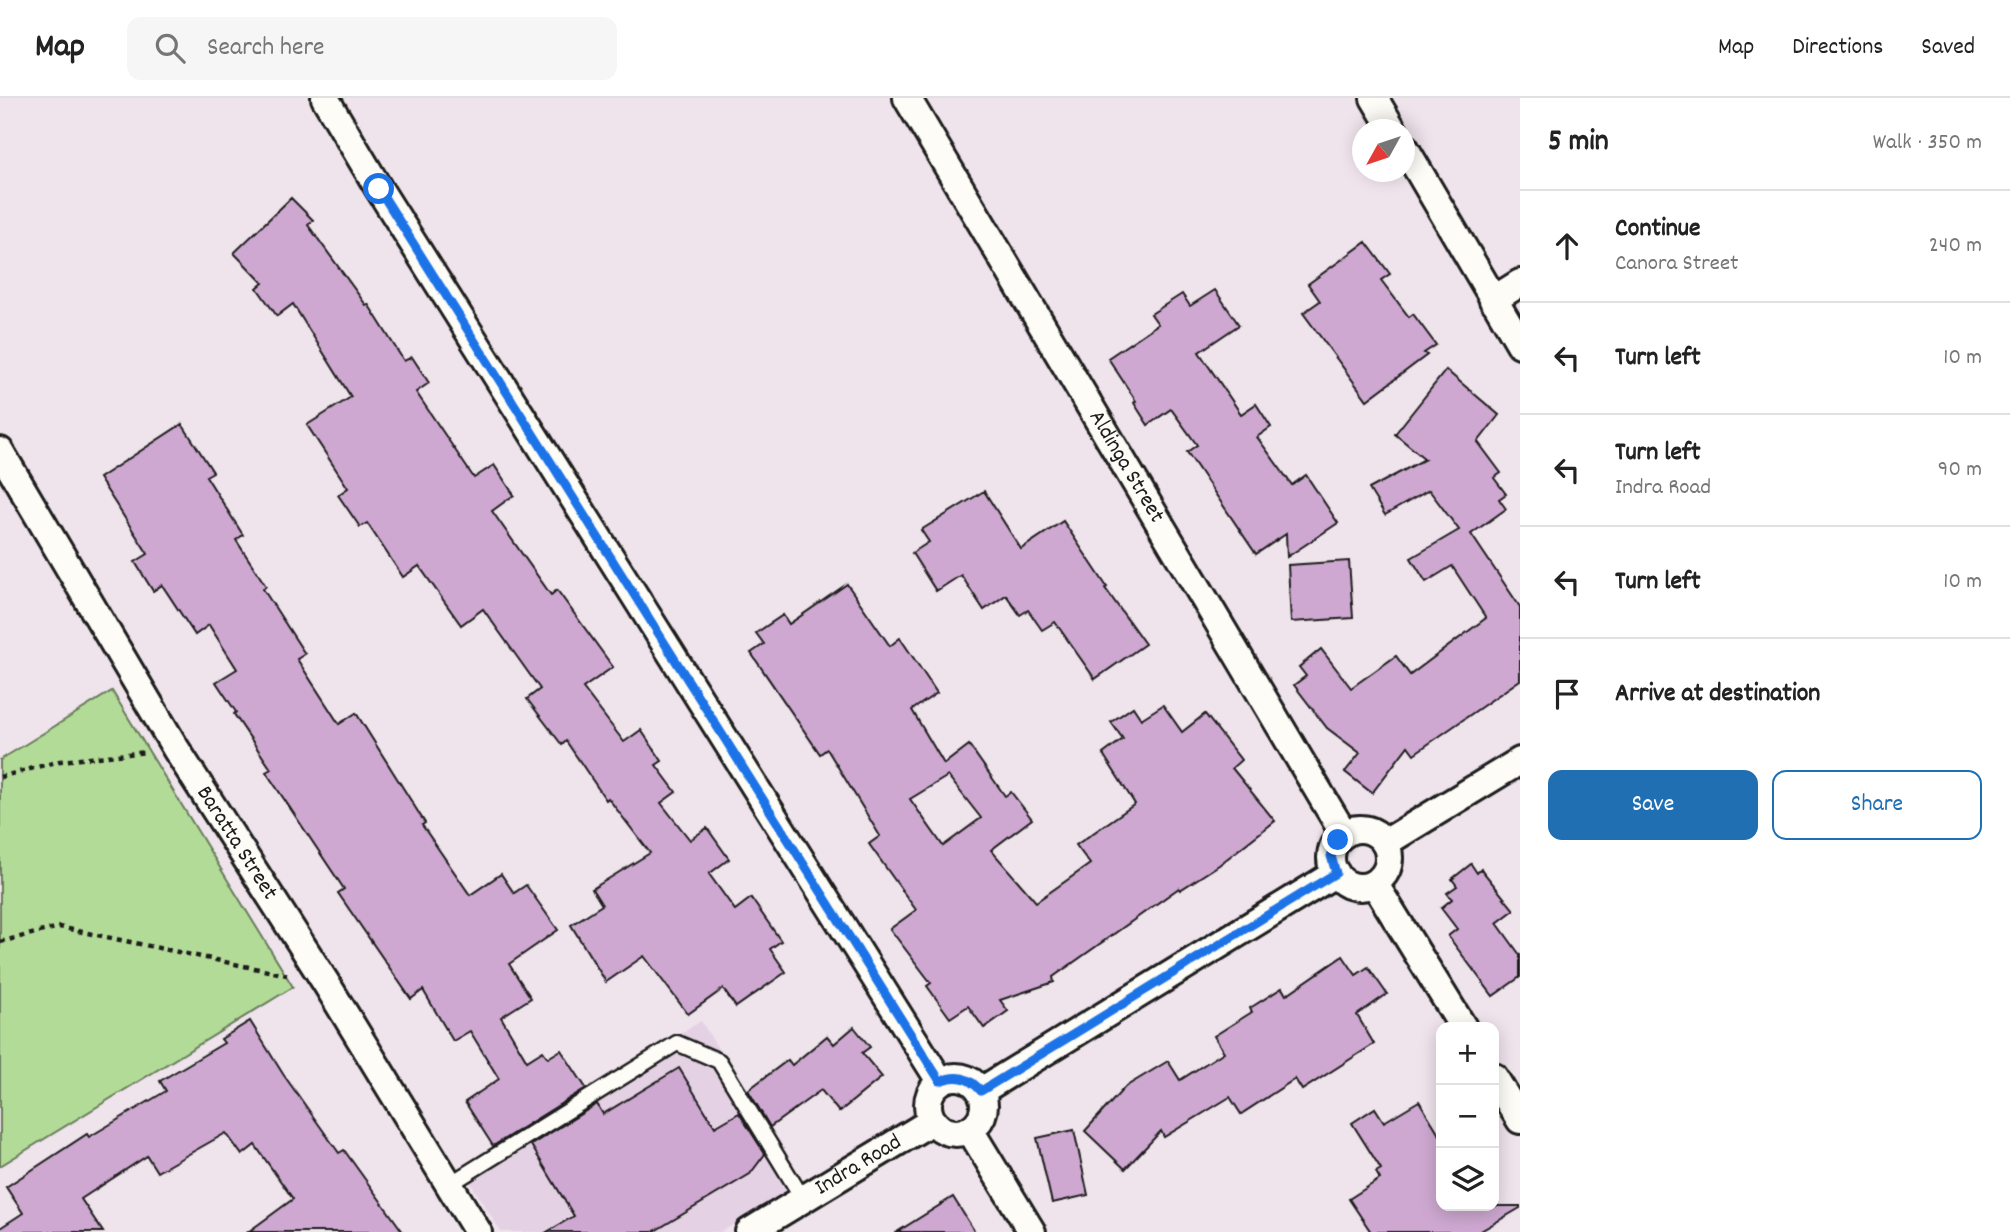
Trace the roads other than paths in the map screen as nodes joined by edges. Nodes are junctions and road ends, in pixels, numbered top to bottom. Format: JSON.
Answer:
{"nodes":[{"id":1,"x":325,"y":98,"type":"edge"},
{"id":2,"x":907,"y":98,"type":"edge"},
{"id":3,"x":1374,"y":98,"type":"edge"},
{"id":4,"x":1387,"y":119,"type":"edge"},
{"id":5,"x":1415,"y":165,"type":"edge"},
{"id":6,"x":1520,"y":283,"type":"edge"},
{"id":7,"x":1493,"y":300,"type":"junction"},
{"id":8,"x":1520,"y":344,"type":"edge"},
{"id":9,"x":0,"y":451,"type":"edge"},
{"id":10,"x":1520,"y":761,"type":"edge"},
{"id":11,"x":1344,"y":834,"type":"junction"},
{"id":12,"x":1385,"y":844,"type":"junction"},
{"id":13,"x":1336,"y":873,"type":"junction"},
{"id":14,"x":1374,"y":883,"type":"junction"},
{"id":15,"x":1460,"y":1022,"type":"edge"},
{"id":16,"x":940,"y":1081,"type":"junction"},
{"id":17,"x":1499,"y":1085,"type":"edge"},
{"id":18,"x":981,"y":1091,"type":"junction"},
{"id":19,"x":1520,"y":1120,"type":"edge"},
{"id":20,"x":932,"y":1121,"type":"junction"},
{"id":21,"x":970,"y":1130,"type":"junction"},
{"id":22,"x":450,"y":1184,"type":"junction"},
{"id":23,"x":803,"y":1199,"type":"junction"},
{"id":24,"x":478,"y":1232,"type":"edge"},
{"id":25,"x":749,"y":1232,"type":"edge"},
{"id":26,"x":1032,"y":1232,"type":"edge"}],
"edges":[{"from":1,"to":16,"type":"street"},
{"from":2,"to":11,"type":"street","name":"Aldinga Street"},
{"from":3,"to":4,"type":"street"},
{"from":5,"to":7,"type":"street"},
{"from":6,"to":7,"type":"street"},
{"from":7,"to":8,"type":"street"},
{"from":9,"to":22,"type":"street","name":"Baratta Street"},
{"from":10,"to":12,"type":"street"},
{"from":11,"to":12,"type":"street"},
{"from":11,"to":13,"type":"street"},
{"from":12,"to":14,"type":"street"},
{"from":13,"to":14,"type":"street"},
{"from":13,"to":18,"type":"street"},
{"from":14,"to":15,"type":"street"},
{"from":16,"to":18,"type":"street"},
{"from":16,"to":20,"type":"street"},
{"from":17,"to":19,"type":"street"},
{"from":18,"to":21,"type":"street"},
{"from":20,"to":21,"type":"street"},
{"from":20,"to":23,"type":"street","name":"Indra Road"},
{"from":21,"to":26,"type":"street"},
{"from":22,"to":23,"type":"lane"},
{"from":22,"to":24,"type":"street","name":"Baratta Street"},
{"from":23,"to":25,"type":"street","name":"Indra Road"}]}
